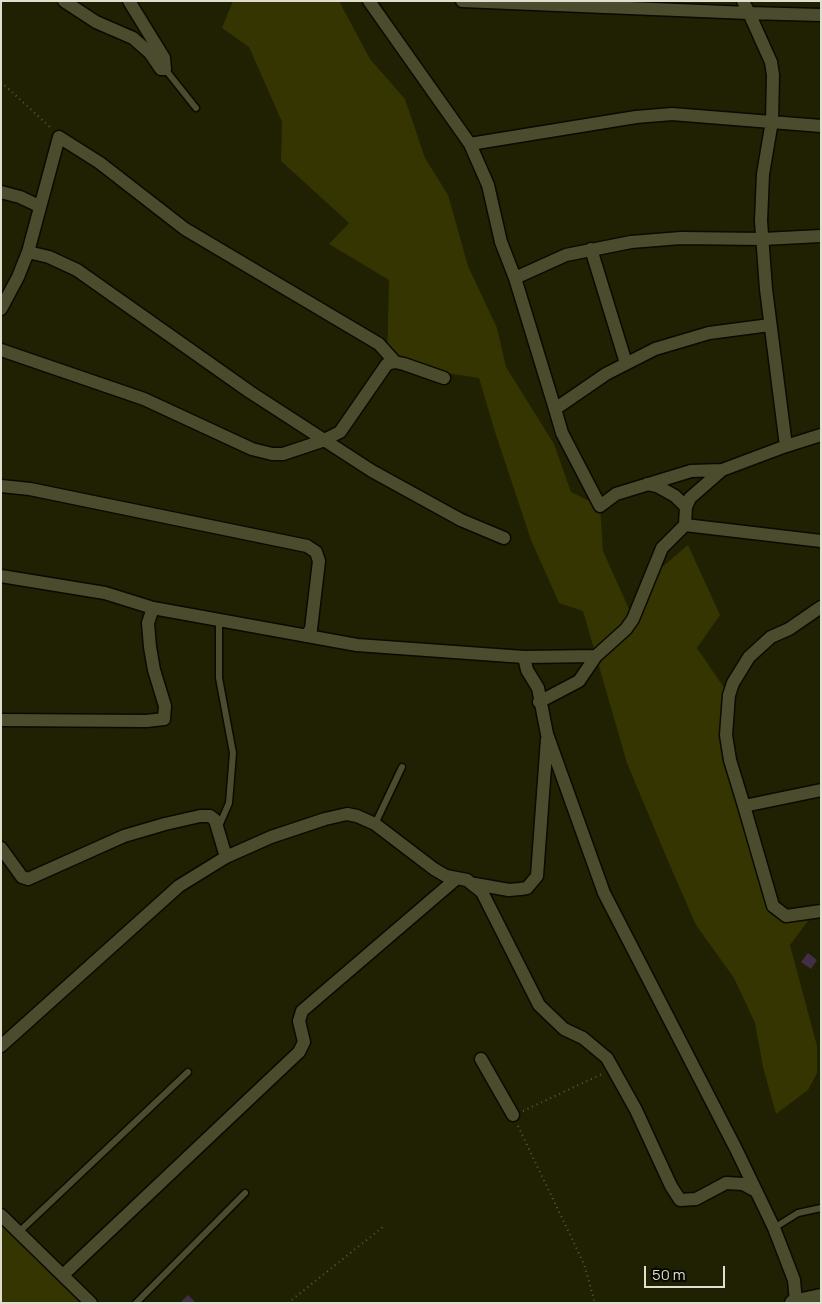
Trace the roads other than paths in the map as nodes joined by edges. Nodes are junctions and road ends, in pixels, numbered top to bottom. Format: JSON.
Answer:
{"nodes":[{"id":1,"x":64,"y":1,"type":"edge"},
{"id":2,"x":129,"y":1,"type":"edge"},
{"id":3,"x":368,"y":1,"type":"edge"},
{"id":4,"x":462,"y":1,"type":"edge"},
{"id":5,"x":746,"y":7,"type":"edge"},
{"id":6,"x":821,"y":15,"type":"edge"},
{"id":7,"x":165,"y":69,"type":"junction"},
{"id":8,"x":196,"y":108,"type":"dead end"},
{"id":9,"x":772,"y":121,"type":"junction"},
{"id":10,"x":821,"y":126,"type":"edge"},
{"id":11,"x":470,"y":144,"type":"junction"},
{"id":12,"x":1,"y":192,"type":"edge"},
{"id":13,"x":39,"y":206,"type":"junction"},
{"id":14,"x":821,"y":236,"type":"edge"},
{"id":15,"x":762,"y":239,"type":"junction"},
{"id":16,"x":591,"y":249,"type":"junction"},
{"id":17,"x":28,"y":252,"type":"junction"},
{"id":18,"x":515,"y":278,"type":"junction"},
{"id":19,"x":1,"y":309,"type":"edge"},
{"id":20,"x":770,"y":325,"type":"junction"},
{"id":21,"x":1,"y":350,"type":"edge"},
{"id":22,"x":395,"y":362,"type":"junction"},
{"id":23,"x":626,"y":363,"type":"junction"},
{"id":24,"x":444,"y":378,"type":"dead end"},
{"id":25,"x":555,"y":410,"type":"junction"},
{"id":26,"x":821,"y":435,"type":"edge"},
{"id":27,"x":322,"y":441,"type":"junction"},
{"id":28,"x":786,"y":446,"type":"junction"},
{"id":29,"x":722,"y":470,"type":"junction"},
{"id":30,"x":646,"y":484,"type":"junction"},
{"id":31,"x":1,"y":486,"type":"edge"},
{"id":32,"x":686,"y":507,"type":"junction"},
{"id":33,"x":685,"y":525,"type":"junction"},
{"id":34,"x":504,"y":538,"type":"dead end"},
{"id":35,"x":821,"y":541,"type":"edge"},
{"id":36,"x":1,"y":576,"type":"edge"},
{"id":37,"x":821,"y":607,"type":"edge"},
{"id":38,"x":153,"y":608,"type":"junction"},
{"id":39,"x":219,"y":619,"type":"junction"},
{"id":40,"x":306,"y":636,"type":"junction"},
{"id":41,"x":596,"y":656,"type":"junction"},
{"id":42,"x":524,"y":657,"type":"junction"},
{"id":43,"x":539,"y":702,"type":"junction"},
{"id":44,"x":1,"y":720,"type":"edge"},
{"id":45,"x":547,"y":734,"type":"junction"},
{"id":46,"x":402,"y":767,"type":"dead end"},
{"id":47,"x":821,"y":790,"type":"edge"},
{"id":48,"x":744,"y":806,"type":"junction"},
{"id":49,"x":375,"y":824,"type":"junction"},
{"id":50,"x":219,"y":826,"type":"junction"},
{"id":51,"x":1,"y":848,"type":"edge"},
{"id":52,"x":226,"y":857,"type":"junction"},
{"id":53,"x":456,"y":879,"type":"junction"},
{"id":54,"x":475,"y":884,"type":"junction"},
{"id":55,"x":821,"y":911,"type":"edge"},
{"id":56,"x":1,"y":1046,"type":"edge"},
{"id":57,"x":481,"y":1059,"type":"dead end"},
{"id":58,"x":188,"y":1072,"type":"dead end"},
{"id":59,"x":513,"y":1115,"type":"road end"},
{"id":60,"x":754,"y":1190,"type":"junction"},
{"id":61,"x":245,"y":1192,"type":"dead end"},
{"id":62,"x":821,"y":1208,"type":"edge"},
{"id":63,"x":1,"y":1215,"type":"edge"},
{"id":64,"x":774,"y":1228,"type":"junction"},
{"id":65,"x":20,"y":1232,"type":"junction"},
{"id":66,"x":63,"y":1275,"type":"junction"},
{"id":67,"x":821,"y":1297,"type":"edge"},
{"id":68,"x":795,"y":1302,"type":"edge"},
{"id":69,"x":90,"y":1303,"type":"edge"},
{"id":70,"x":136,"y":1303,"type":"edge"}],
"edges":[{"from":1,"to":7,"type":"street"},
{"from":2,"to":7,"type":"street"},
{"from":3,"to":11,"type":"street"},
{"from":4,"to":5,"type":"street"},
{"from":5,"to":6,"type":"street"},
{"from":5,"to":9,"type":"street"},
{"from":7,"to":8,"type":"lane"},
{"from":9,"to":10,"type":"street"},
{"from":9,"to":11,"type":"street"},
{"from":9,"to":15,"type":"street"},
{"from":11,"to":18,"type":"street"},
{"from":12,"to":13,"type":"street"},
{"from":13,"to":17,"type":"street"},
{"from":13,"to":22,"type":"street"},
{"from":14,"to":15,"type":"street"},
{"from":15,"to":16,"type":"street"},
{"from":15,"to":20,"type":"street"},
{"from":16,"to":18,"type":"street"},
{"from":16,"to":23,"type":"street"},
{"from":17,"to":19,"type":"street"},
{"from":17,"to":27,"type":"street"},
{"from":18,"to":25,"type":"street"},
{"from":20,"to":23,"type":"street"},
{"from":20,"to":28,"type":"street"},
{"from":21,"to":27,"type":"street"},
{"from":22,"to":24,"type":"street"},
{"from":22,"to":27,"type":"street"},
{"from":23,"to":25,"type":"street"},
{"from":25,"to":30,"type":"street"},
{"from":26,"to":28,"type":"street"},
{"from":27,"to":34,"type":"street"},
{"from":28,"to":29,"type":"street"},
{"from":29,"to":30,"type":"street"},
{"from":29,"to":32,"type":"street"},
{"from":30,"to":32,"type":"street"},
{"from":31,"to":40,"type":"street"},
{"from":32,"to":33,"type":"street"},
{"from":33,"to":35,"type":"street"},
{"from":33,"to":41,"type":"street"},
{"from":36,"to":38,"type":"street"},
{"from":37,"to":48,"type":"street"},
{"from":38,"to":39,"type":"street"},
{"from":38,"to":44,"type":"street"},
{"from":39,"to":40,"type":"street"},
{"from":39,"to":50,"type":"lane"},
{"from":40,"to":42,"type":"street"},
{"from":41,"to":42,"type":"street"},
{"from":41,"to":43,"type":"street"},
{"from":42,"to":43,"type":"street"},
{"from":43,"to":45,"type":"street"},
{"from":45,"to":54,"type":"street"},
{"from":45,"to":60,"type":"street"},
{"from":46,"to":49,"type":"lane"},
{"from":47,"to":48,"type":"street"},
{"from":48,"to":55,"type":"street"},
{"from":49,"to":52,"type":"street"},
{"from":49,"to":53,"type":"street"},
{"from":50,"to":51,"type":"street"},
{"from":50,"to":52,"type":"street"},
{"from":52,"to":56,"type":"street"},
{"from":53,"to":54,"type":"street"},
{"from":53,"to":66,"type":"street"},
{"from":54,"to":60,"type":"street"},
{"from":57,"to":59,"type":"street"},
{"from":58,"to":65,"type":"lane"},
{"from":60,"to":64,"type":"street"},
{"from":61,"to":70,"type":"lane"},
{"from":62,"to":64,"type":"lane"},
{"from":63,"to":65,"type":"street"},
{"from":64,"to":68,"type":"street"},
{"from":65,"to":66,"type":"street"},
{"from":66,"to":69,"type":"street"},
{"from":67,"to":68,"type":"street"}]}
